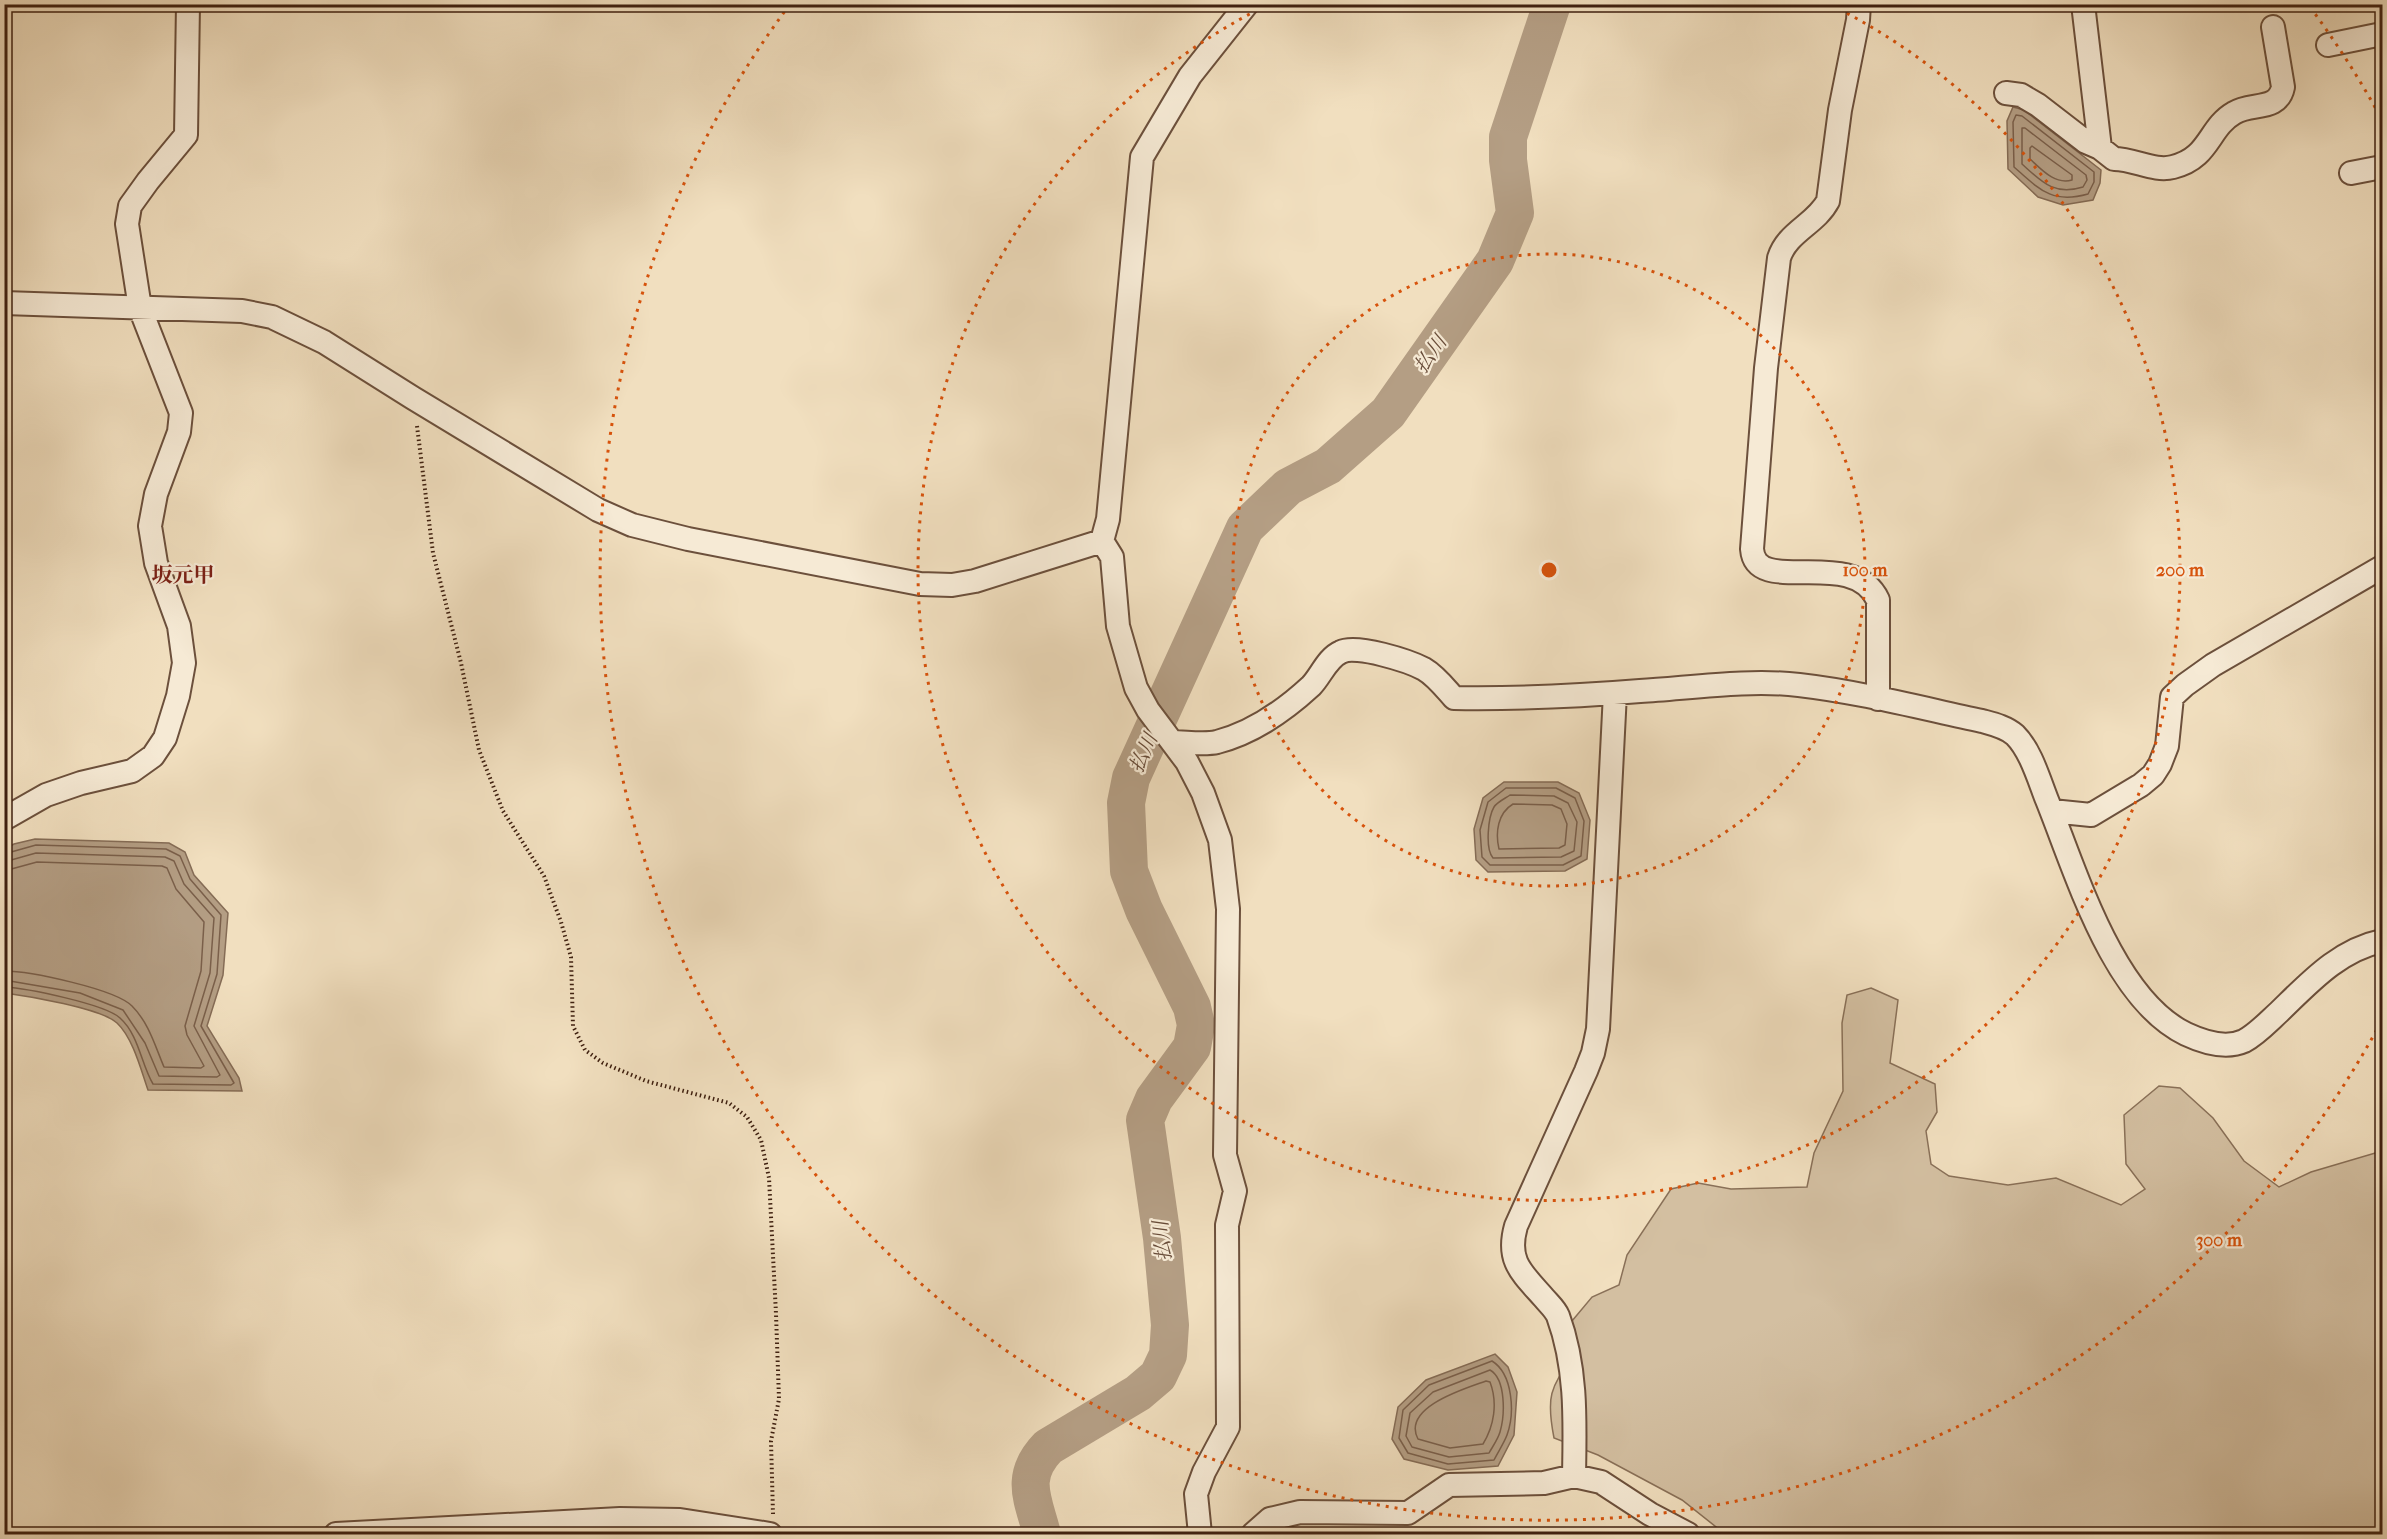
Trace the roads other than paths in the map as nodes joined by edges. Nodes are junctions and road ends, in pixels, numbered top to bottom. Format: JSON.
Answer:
{"nodes":[{"id":1,"x":189,"y":4,"type":"edge"},
{"id":2,"x":1247,"y":4,"type":"edge"},
{"id":3,"x":1858,"y":4,"type":"edge"},
{"id":4,"x":2083,"y":4,"type":"edge"},
{"id":5,"x":2273,"y":27,"type":"dead end"},
{"id":6,"x":2382,"y":34,"type":"edge"},
{"id":7,"x":2328,"y":45,"type":"dead end"},
{"id":8,"x":2006,"y":93,"type":"dead end"},
{"id":9,"x":2100,"y":148,"type":"junction"},
{"id":10,"x":2382,"y":166,"type":"edge"},
{"id":11,"x":2351,"y":173,"type":"dead end"},
{"id":12,"x":4,"y":303,"type":"edge"},
{"id":13,"x":140,"y":308,"type":"junction"},
{"id":14,"x":1102,"y":541,"type":"junction"},
{"id":15,"x":2382,"y":567,"type":"edge"},
{"id":16,"x":1615,"y":693,"type":"junction"},
{"id":17,"x":1878,"y":699,"type":"junction"},
{"id":18,"x":1172,"y":742,"type":"junction"},
{"id":19,"x":2052,"y":811,"type":"junction"},
{"id":20,"x":4,"y":819,"type":"edge"},
{"id":21,"x":2382,"y":941,"type":"edge"},
{"id":22,"x":1574,"y":1476,"type":"junction"},
{"id":23,"x":772,"y":1529,"type":"edge"},
{"id":24,"x":336,"y":1534,"type":"edge"},
{"id":25,"x":1200,"y":1534,"type":"edge"},
{"id":26,"x":1253,"y":1534,"type":"edge"},
{"id":27,"x":1688,"y":1534,"type":"edge"}],
"edges":[{"from":1,"to":13,"type":"street"},
{"from":2,"to":14,"type":"street"},
{"from":3,"to":17,"type":"street"},
{"from":4,"to":9,"type":"street"},
{"from":5,"to":9,"type":"street"},
{"from":6,"to":7,"type":"street"},
{"from":8,"to":9,"type":"street"},
{"from":10,"to":11,"type":"street"},
{"from":12,"to":13,"type":"street"},
{"from":13,"to":14,"type":"street"},
{"from":13,"to":20,"type":"street"},
{"from":14,"to":18,"type":"street"},
{"from":15,"to":19,"type":"street"},
{"from":16,"to":17,"type":"street"},
{"from":16,"to":18,"type":"street"},
{"from":16,"to":22,"type":"street"},
{"from":17,"to":19,"type":"street"},
{"from":18,"to":25,"type":"street"},
{"from":19,"to":21,"type":"street"},
{"from":22,"to":26,"type":"street"},
{"from":22,"to":27,"type":"street"},
{"from":23,"to":24,"type":"street"}]}
